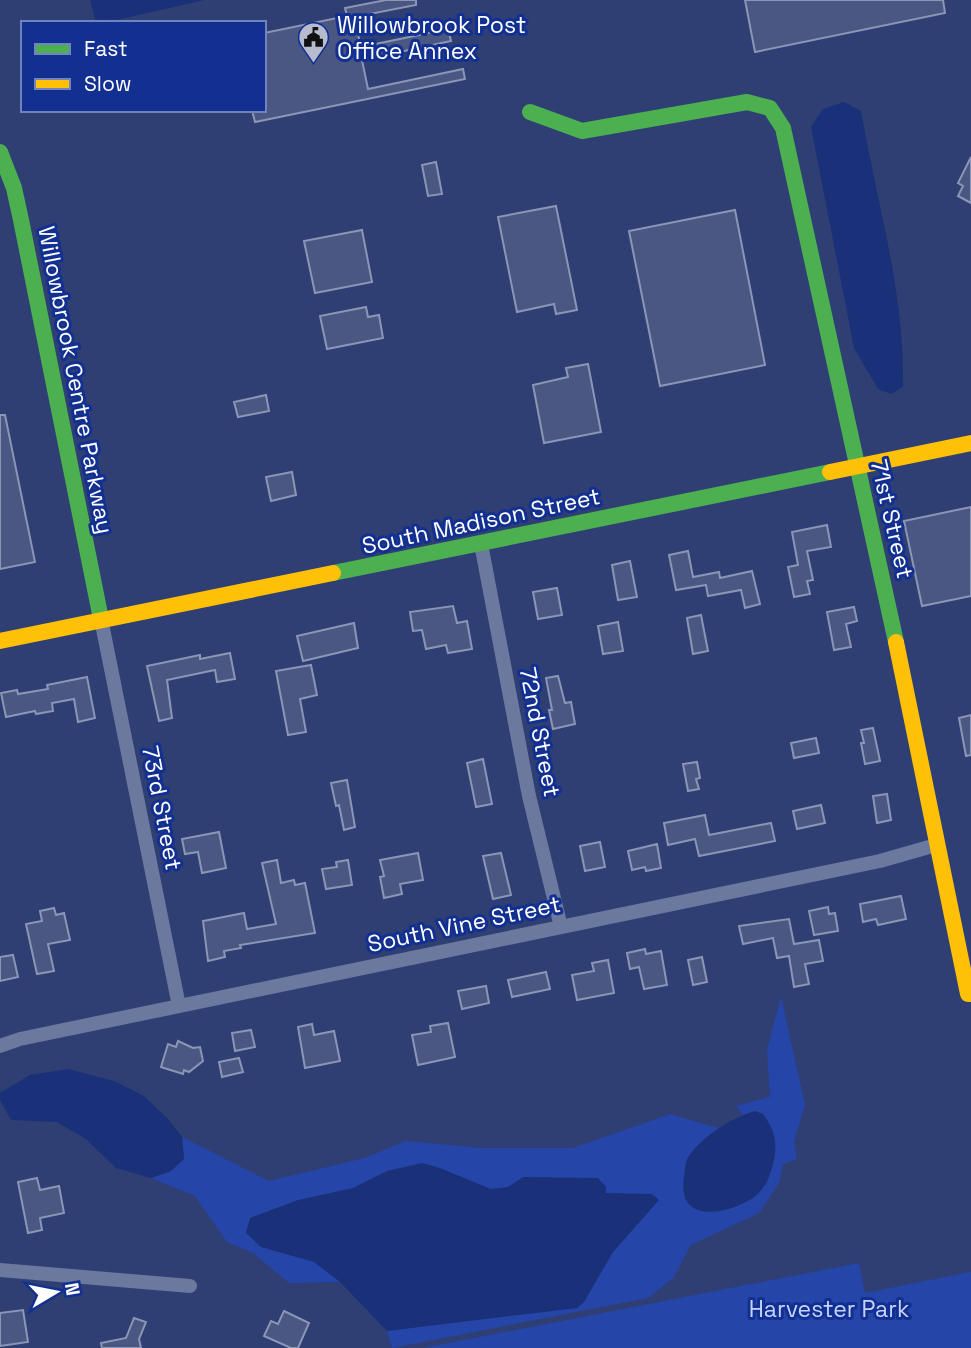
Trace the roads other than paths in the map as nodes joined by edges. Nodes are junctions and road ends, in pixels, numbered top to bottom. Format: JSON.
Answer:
{"nodes":[{"id":1,"x":530,"y":112,"type":"dead end"},
{"id":2,"x":0,"y":152,"type":"edge"},
{"id":3,"x":971,"y":443,"type":"edge"},
{"id":4,"x":857,"y":466,"type":"junction"},
{"id":5,"x":481,"y":544,"type":"junction"},
{"id":6,"x":101,"y":619,"type":"junction"},
{"id":7,"x":0,"y":641,"type":"edge"},
{"id":8,"x":936,"y":845,"type":"junction"},
{"id":9,"x":561,"y":927,"type":"junction"},
{"id":10,"x":971,"y":994,"type":"edge"},
{"id":11,"x":179,"y":1006,"type":"junction"},
{"id":12,"x":0,"y":1046,"type":"edge"},
{"id":13,"x":0,"y":1270,"type":"edge"},
{"id":14,"x":190,"y":1286,"type":"dead end"}],
"edges":[{"from":1,"to":4,"type":"street","name":"71st Street"},
{"from":2,"to":6,"type":"street","name":"Willowbrook Centre Parkway"},
{"from":3,"to":4,"type":"street","name":"South Madison Street"},
{"from":4,"to":5,"type":"street","name":"South Madison Street"},
{"from":4,"to":8,"type":"street","name":"71st Street"},
{"from":5,"to":6,"type":"street","name":"South Madison Street"},
{"from":5,"to":9,"type":"street","name":"72nd Street"},
{"from":6,"to":7,"type":"street","name":"South Madison Street"},
{"from":6,"to":11,"type":"street","name":"73rd Street"},
{"from":8,"to":9,"type":"street","name":"South Vine Street"},
{"from":8,"to":10,"type":"street","name":"71st Street"},
{"from":9,"to":11,"type":"street","name":"South Vine Street"},
{"from":11,"to":12,"type":"street","name":"South Vine Street"},
{"from":13,"to":14,"type":"street"}]}
